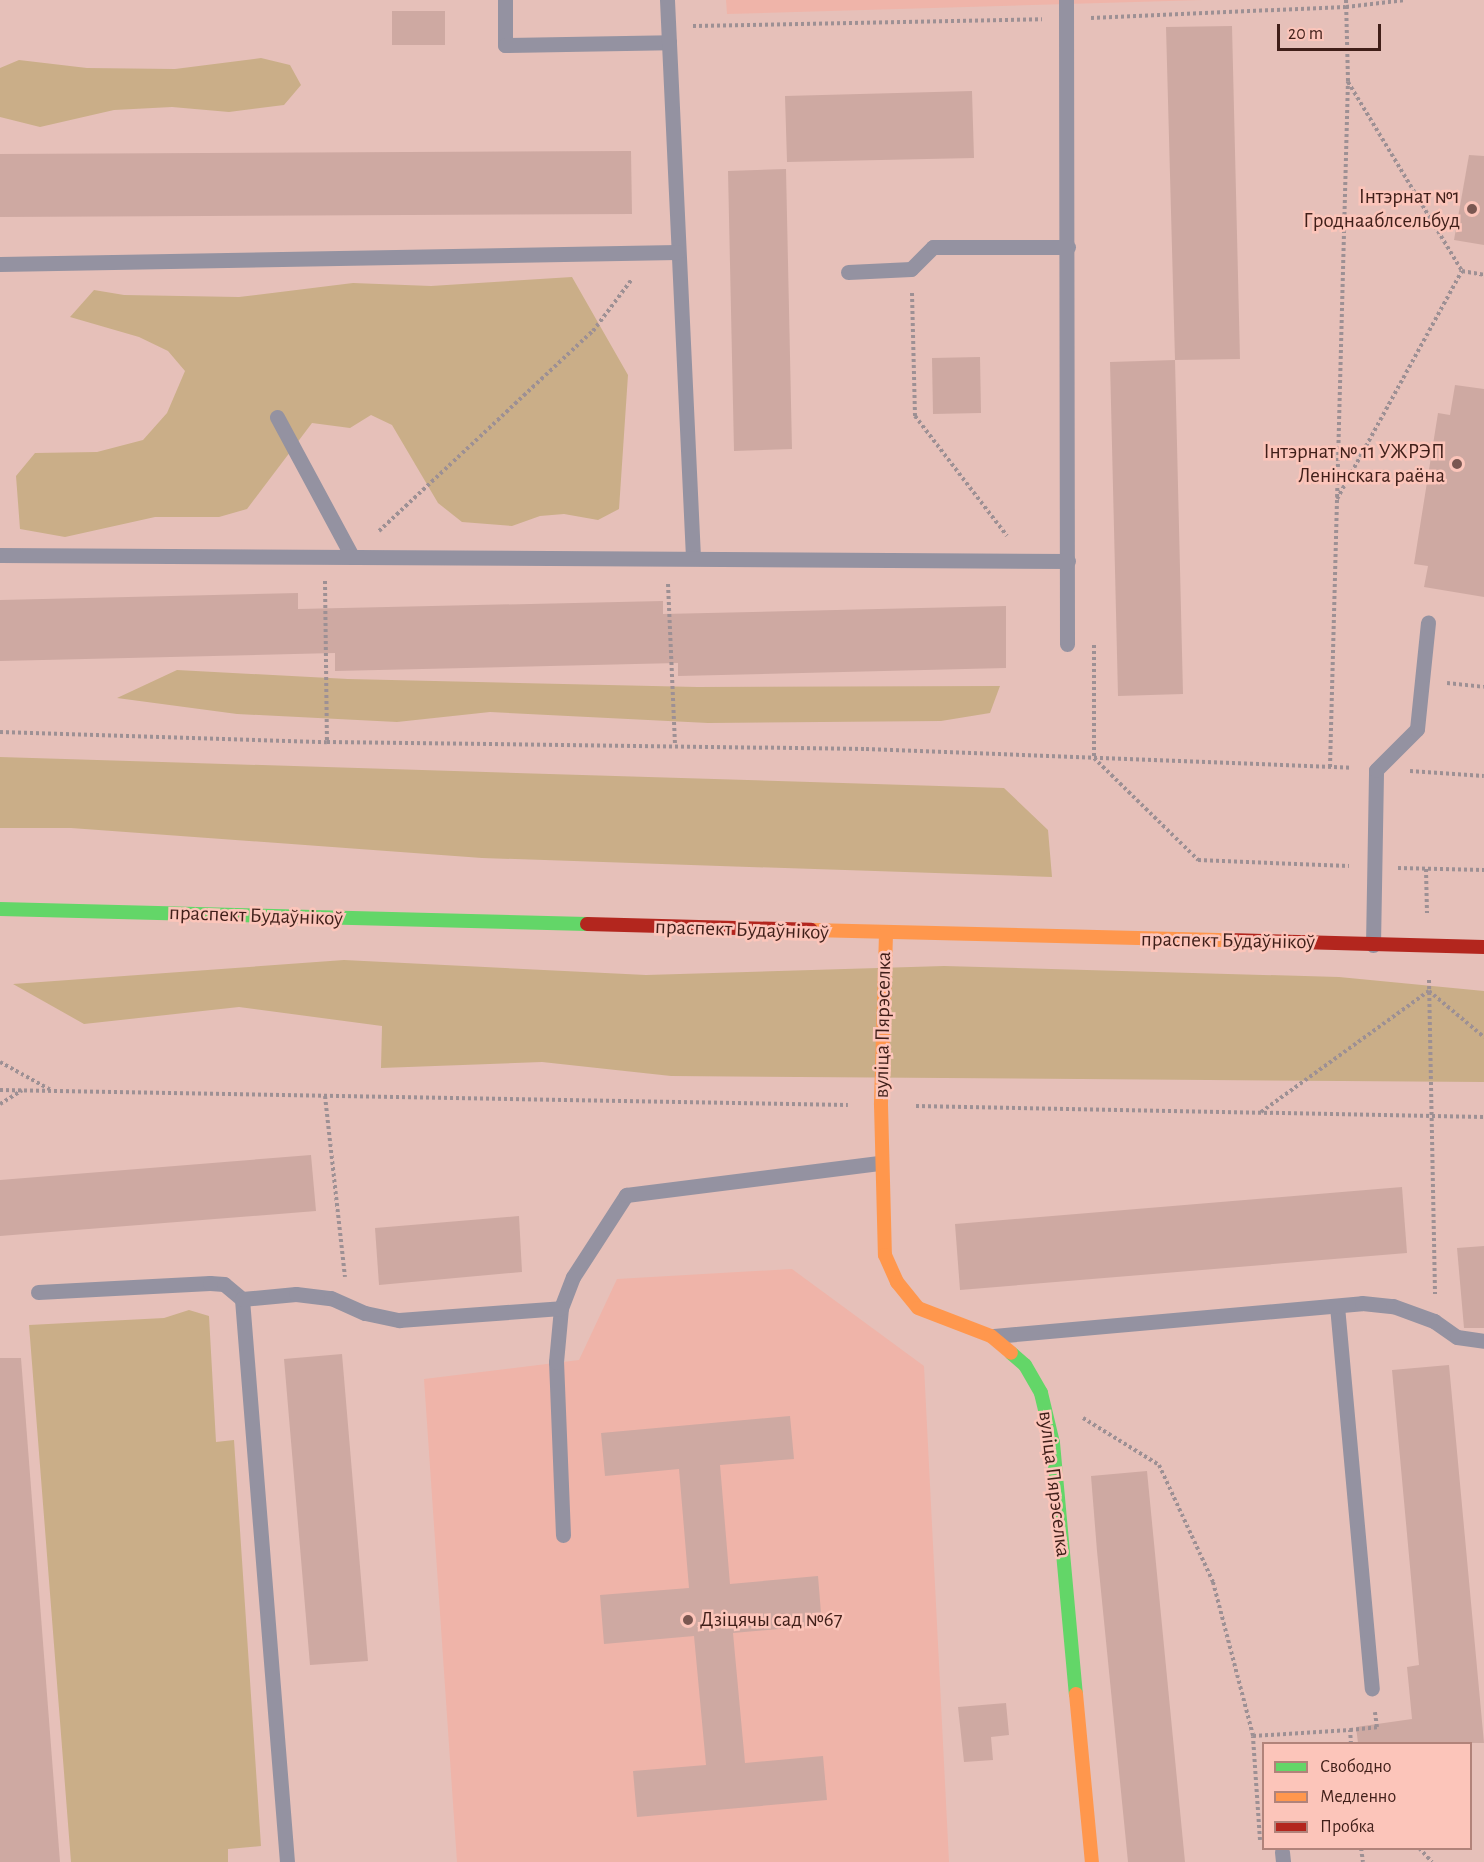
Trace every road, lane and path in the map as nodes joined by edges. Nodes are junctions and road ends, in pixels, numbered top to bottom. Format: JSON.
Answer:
{"nodes":[{"id":1,"x":505,"y":0,"type":"edge"},
{"id":2,"x":668,"y":0,"type":"edge"},
{"id":3,"x":1066,"y":0,"type":"edge"},
{"id":4,"x":1346,"y":0,"type":"edge"},
{"id":5,"x":1351,"y":0,"type":"edge"},
{"id":6,"x":1406,"y":0,"type":"edge"},
{"id":7,"x":1346,"y":7,"type":"junction"},
{"id":8,"x":1067,"y":19,"type":"junction"},
{"id":9,"x":668,"y":26,"type":"junction"},
{"id":10,"x":669,"y":42,"type":"junction"},
{"id":11,"x":1348,"y":81,"type":"junction"},
{"id":12,"x":1068,"y":247,"type":"junction"},
{"id":13,"x":677,"y":252,"type":"junction"},
{"id":14,"x":652,"y":253,"type":"junction"},
{"id":15,"x":0,"y":264,"type":"edge"},
{"id":16,"x":911,"y":269,"type":"junction"},
{"id":17,"x":1462,"y":271,"type":"junction"},
{"id":18,"x":848,"y":272,"type":"dead end"},
{"id":19,"x":1484,"y":274,"type":"edge"},
{"id":20,"x":278,"y":417,"type":"dead end"},
{"id":21,"x":1337,"y":499,"type":"junction"},
{"id":22,"x":0,"y":555,"type":"edge"},
{"id":23,"x":352,"y":556,"type":"junction"},
{"id":24,"x":693,"y":557,"type":"junction"},
{"id":25,"x":1026,"y":560,"type":"junction"},
{"id":26,"x":1068,"y":561,"type":"junction"},
{"id":27,"x":313,"y":577,"type":"dead end"},
{"id":28,"x":325,"y":577,"type":"junction"},
{"id":29,"x":337,"y":577,"type":"dead end"},
{"id":30,"x":656,"y":580,"type":"dead end"},
{"id":31,"x":1428,"y":623,"type":"dead end"},
{"id":32,"x":1067,"y":644,"type":"dead end"},
{"id":33,"x":1095,"y":646,"type":"dead end"},
{"id":34,"x":1422,"y":680,"type":"junction"},
{"id":35,"x":1484,"y":687,"type":"edge"},
{"id":36,"x":0,"y":732,"type":"edge"},
{"id":37,"x":327,"y":742,"type":"junction"},
{"id":38,"x":675,"y":746,"type":"junction"},
{"id":39,"x":1094,"y":758,"type":"junction"},
{"id":40,"x":1330,"y":767,"type":"junction"},
{"id":41,"x":1376,"y":770,"type":"junction"},
{"id":42,"x":1484,"y":776,"type":"edge"},
{"id":43,"x":1376,"y":868,"type":"junction"},
{"id":44,"x":1426,"y":869,"type":"junction"},
{"id":45,"x":1484,"y":870,"type":"edge"},
{"id":46,"x":0,"y":909,"type":"edge"},
{"id":47,"x":886,"y":933,"type":"junction"},
{"id":48,"x":1372,"y":945,"type":"junction"},
{"id":49,"x":1429,"y":946,"type":"junction"},
{"id":50,"x":1484,"y":947,"type":"edge"},
{"id":51,"x":1429,"y":991,"type":"junction"},
{"id":52,"x":1484,"y":1036,"type":"edge"},
{"id":53,"x":0,"y":1062,"type":"edge"},
{"id":54,"x":0,"y":1090,"type":"edge"},
{"id":55,"x":22,"y":1090,"type":"junction"},
{"id":56,"x":51,"y":1090,"type":"junction"},
{"id":57,"x":325,"y":1096,"type":"junction"},
{"id":58,"x":0,"y":1104,"type":"edge"},
{"id":59,"x":881,"y":1105,"type":"junction"},
{"id":60,"x":1260,"y":1113,"type":"junction"},
{"id":61,"x":1432,"y":1116,"type":"junction"},
{"id":62,"x":1484,"y":1117,"type":"edge"},
{"id":63,"x":881,"y":1163,"type":"junction"},
{"id":64,"x":38,"y":1292,"type":"dead end"},
{"id":65,"x":242,"y":1299,"type":"junction"},
{"id":66,"x":348,"y":1305,"type":"junction"},
{"id":67,"x":1337,"y":1306,"type":"junction"},
{"id":68,"x":561,"y":1308,"type":"junction"},
{"id":69,"x":1434,"y":1322,"type":"junction"},
{"id":70,"x":991,"y":1336,"type":"junction"},
{"id":71,"x":1484,"y":1341,"type":"edge"},
{"id":72,"x":1081,"y":1417,"type":"dead end"},
{"id":73,"x":563,"y":1535,"type":"dead end"},
{"id":74,"x":1372,"y":1688,"type":"joint"},
{"id":75,"x":1350,"y":1730,"type":"junction"},
{"id":76,"x":1253,"y":1736,"type":"junction"},
{"id":77,"x":1351,"y":1742,"type":"edge"},
{"id":78,"x":1421,"y":1850,"type":"edge"},
{"id":79,"x":1260,"y":1851,"type":"dead end"},
{"id":80,"x":287,"y":1862,"type":"edge"},
{"id":81,"x":1092,"y":1862,"type":"edge"},
{"id":82,"x":1432,"y":1862,"type":"edge"}],
"edges":[{"from":1,"to":10,"type":"lane"},
{"from":2,"to":9,"type":"lane"},
{"from":3,"to":8,"type":"lane"},
{"from":4,"to":7,"type":"path"},
{"from":5,"to":7,"type":"path"},
{"from":6,"to":7,"type":"path"},
{"from":7,"to":8,"type":"path"},
{"from":7,"to":11,"type":"path"},
{"from":8,"to":9,"type":"path"},
{"from":8,"to":12,"type":"lane"},
{"from":9,"to":10,"type":"lane"},
{"from":10,"to":13,"type":"lane"},
{"from":11,"to":17,"type":"path"},
{"from":11,"to":21,"type":"path"},
{"from":12,"to":16,"type":"lane"},
{"from":12,"to":26,"type":"lane"},
{"from":13,"to":14,"type":"lane"},
{"from":13,"to":24,"type":"lane"},
{"from":14,"to":15,"type":"lane"},
{"from":14,"to":23,"type":"path"},
{"from":16,"to":18,"type":"lane"},
{"from":16,"to":25,"type":"path"},
{"from":17,"to":19,"type":"path"},
{"from":17,"to":21,"type":"path"},
{"from":20,"to":23,"type":"lane"},
{"from":21,"to":40,"type":"path"},
{"from":22,"to":23,"type":"lane"},
{"from":23,"to":24,"type":"lane"},
{"from":24,"to":25,"type":"lane"},
{"from":25,"to":26,"type":"lane"},
{"from":26,"to":32,"type":"lane"},
{"from":27,"to":28,"type":"path"},
{"from":28,"to":29,"type":"path"},
{"from":28,"to":37,"type":"path"},
{"from":30,"to":38,"type":"path"},
{"from":31,"to":34,"type":"lane"},
{"from":33,"to":39,"type":"path"},
{"from":34,"to":35,"type":"path"},
{"from":34,"to":41,"type":"lane"},
{"from":36,"to":37,"type":"path"},
{"from":37,"to":38,"type":"path"},
{"from":38,"to":39,"type":"path"},
{"from":39,"to":40,"type":"path"},
{"from":39,"to":43,"type":"path"},
{"from":40,"to":41,"type":"path"},
{"from":41,"to":42,"type":"path"},
{"from":41,"to":43,"type":"lane"},
{"from":43,"to":44,"type":"path"},
{"from":43,"to":48,"type":"lane"},
{"from":44,"to":45,"type":"path"},
{"from":44,"to":49,"type":"path"},
{"from":46,"to":47,"type":"street","name":"праспект Будаўнікоў"},
{"from":47,"to":48,"type":"street","name":"праспект Будаўнікоў"},
{"from":47,"to":59,"type":"street","name":"вуліца Пярэселка"},
{"from":48,"to":49,"type":"street","name":"праспект Будаўнікоў"},
{"from":49,"to":50,"type":"street","name":"праспект Будаўнікоў"},
{"from":49,"to":51,"type":"path"},
{"from":51,"to":52,"type":"path"},
{"from":51,"to":60,"type":"path"},
{"from":51,"to":61,"type":"path"},
{"from":53,"to":56,"type":"path"},
{"from":54,"to":55,"type":"path"},
{"from":55,"to":56,"type":"path"},
{"from":55,"to":58,"type":"path"},
{"from":56,"to":57,"type":"path"},
{"from":57,"to":59,"type":"path"},
{"from":57,"to":66,"type":"path"},
{"from":59,"to":60,"type":"path"},
{"from":59,"to":63,"type":"street","name":"вуліца Пярэселка"},
{"from":60,"to":61,"type":"path"},
{"from":61,"to":62,"type":"path"},
{"from":61,"to":69,"type":"path"},
{"from":63,"to":68,"type":"lane"},
{"from":63,"to":70,"type":"street","name":"вуліца Пярэселка"},
{"from":64,"to":65,"type":"lane"},
{"from":65,"to":66,"type":"lane"},
{"from":65,"to":80,"type":"lane"},
{"from":66,"to":68,"type":"lane"},
{"from":67,"to":69,"type":"lane"},
{"from":67,"to":70,"type":"lane"},
{"from":67,"to":74,"type":"lane"},
{"from":68,"to":73,"type":"lane"},
{"from":69,"to":71,"type":"lane"},
{"from":70,"to":81,"type":"street","name":"вуліца Пярэселка"},
{"from":72,"to":76,"type":"path"},
{"from":74,"to":75,"type":"path"},
{"from":75,"to":76,"type":"path"},
{"from":75,"to":77,"type":"path"},
{"from":76,"to":79,"type":"path"},
{"from":78,"to":82,"type":"path"}]}
